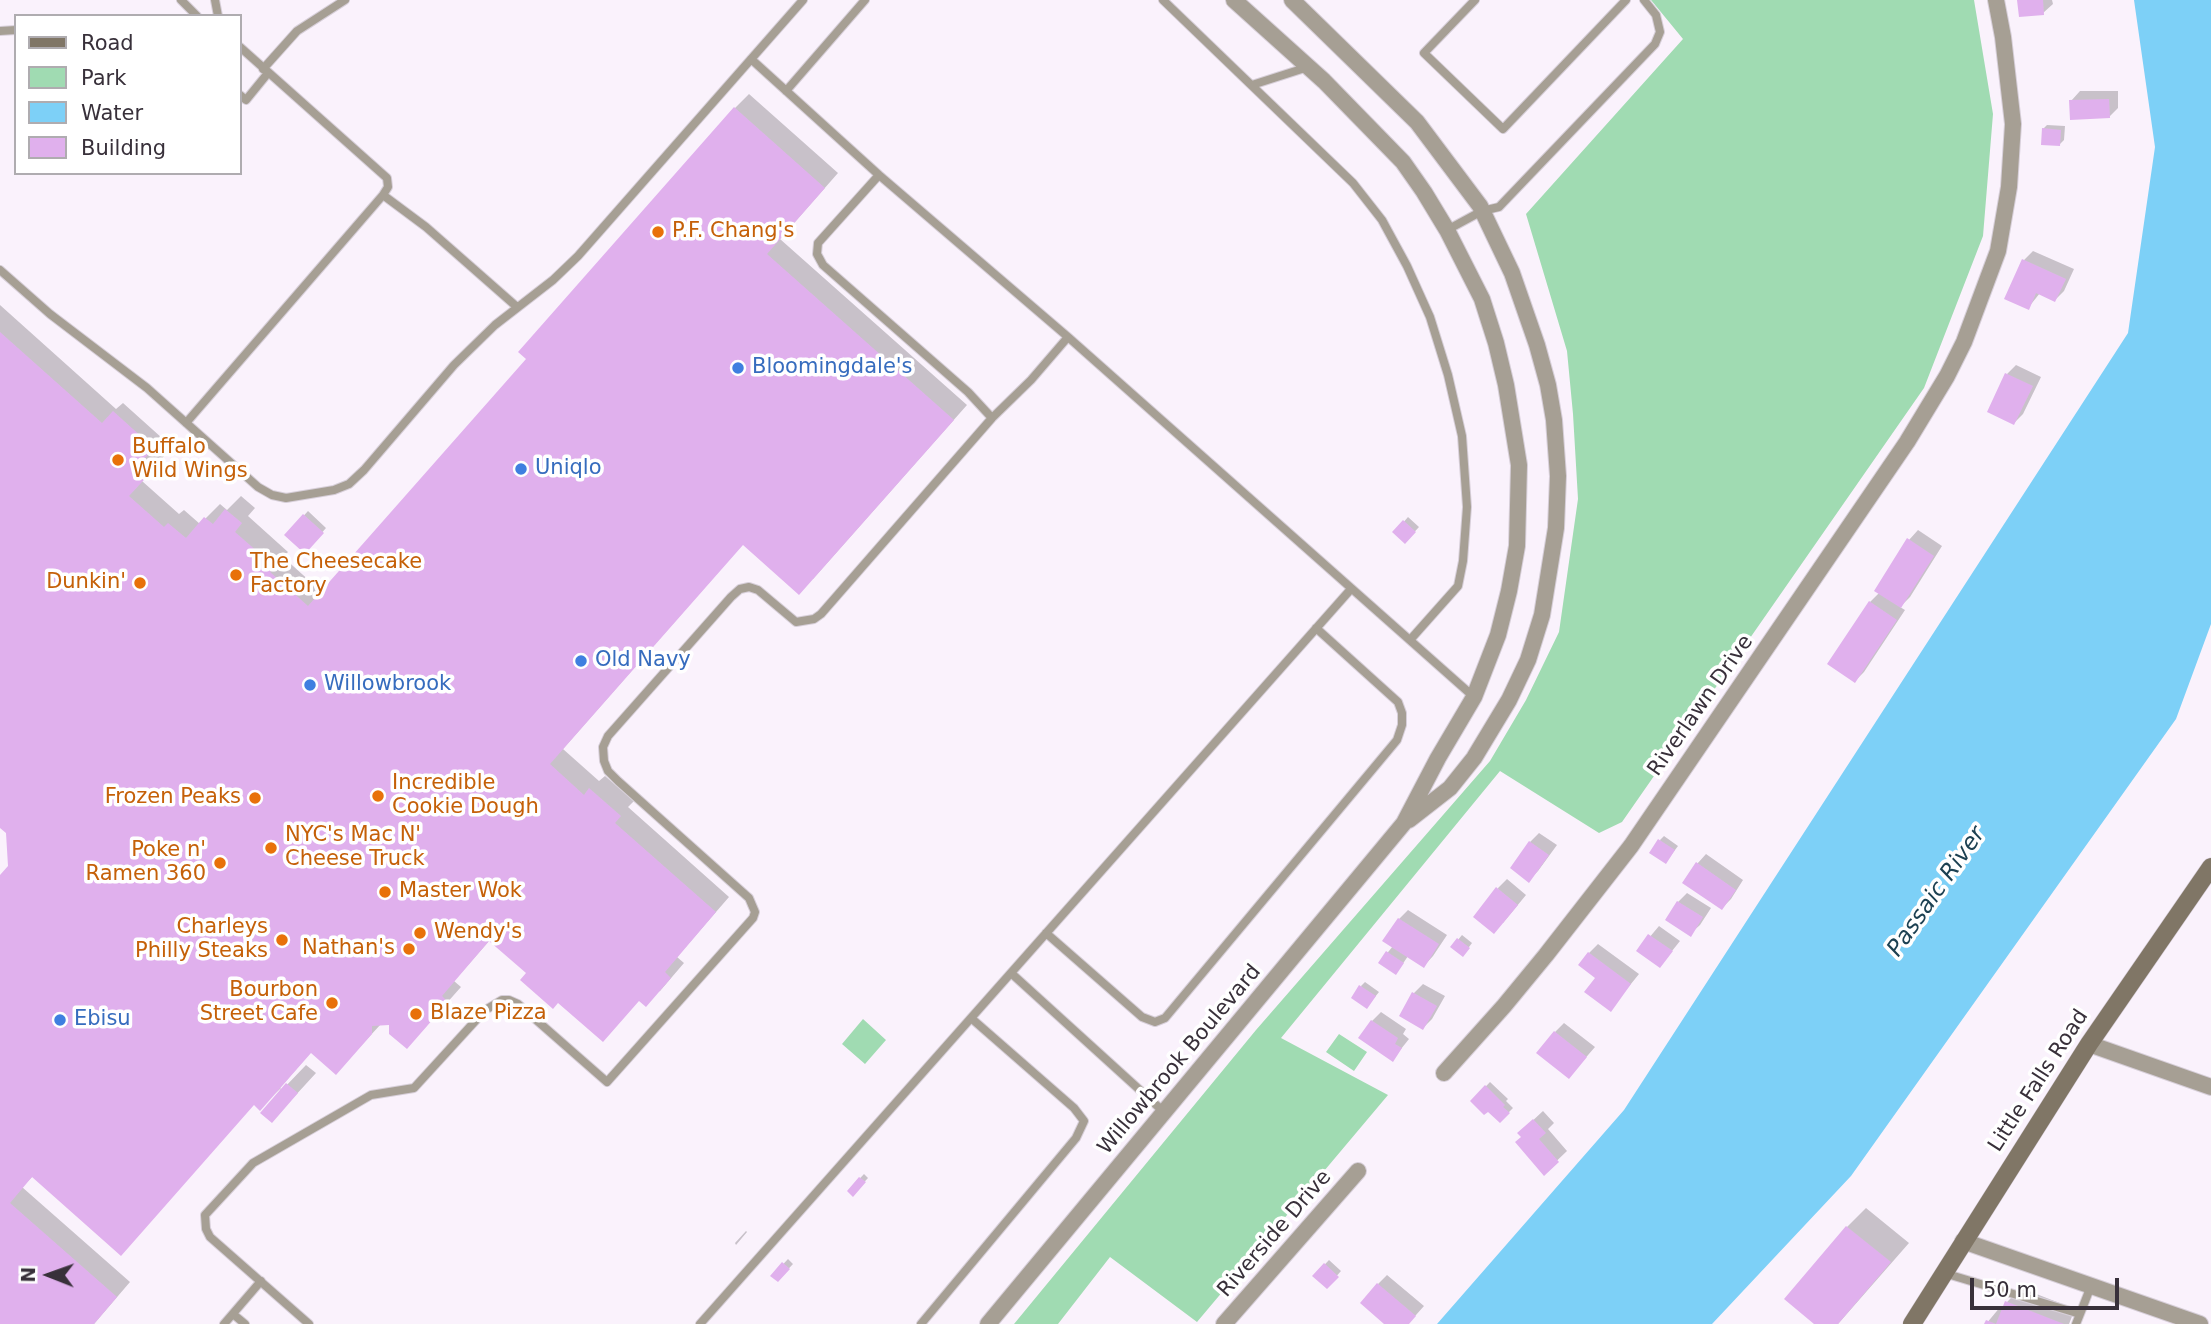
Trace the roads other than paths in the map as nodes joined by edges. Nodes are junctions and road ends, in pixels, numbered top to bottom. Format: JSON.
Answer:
{"nodes":[{"id":1,"x":181,"y":0,"type":"edge"},
{"id":2,"x":345,"y":0,"type":"edge"},
{"id":3,"x":803,"y":0,"type":"edge"},
{"id":4,"x":865,"y":0,"type":"edge"},
{"id":5,"x":1163,"y":0,"type":"edge"},
{"id":6,"x":1234,"y":0,"type":"edge"},
{"id":7,"x":1292,"y":0,"type":"edge"},
{"id":8,"x":1475,"y":0,"type":"edge"},
{"id":9,"x":1626,"y":0,"type":"edge"},
{"id":10,"x":1644,"y":0,"type":"edge"},
{"id":11,"x":1996,"y":0,"type":"edge"},
{"id":12,"x":195,"y":14,"type":"edge"},
{"id":13,"x":242,"y":49,"type":"edge"},
{"id":14,"x":751,"y":59,"type":"junction"},
{"id":15,"x":1308,"y":67,"type":"junction"},
{"id":16,"x":266,"y":71,"type":"junction"},
{"id":17,"x":1252,"y":85,"type":"junction"},
{"id":18,"x":786,"y":91,"type":"junction"},
{"id":19,"x":242,"y":97,"type":"edge"},
{"id":20,"x":878,"y":174,"type":"junction"},
{"id":21,"x":383,"y":195,"type":"junction"},
{"id":22,"x":1482,"y":211,"type":"junction"},
{"id":23,"x":1447,"y":230,"type":"junction"},
{"id":24,"x":0,"y":270,"type":"edge"},
{"id":25,"x":517,"y":307,"type":"junction"},
{"id":26,"x":1068,"y":337,"type":"junction"},
{"id":27,"x":992,"y":418,"type":"junction"},
{"id":28,"x":186,"y":423,"type":"junction"},
{"id":29,"x":1351,"y":589,"type":"junction"},
{"id":30,"x":1316,"y":628,"type":"junction"},
{"id":31,"x":1410,"y":640,"type":"junction"},
{"id":32,"x":1474,"y":697,"type":"junction"},
{"id":33,"x":1404,"y":823,"type":"junction"},
{"id":34,"x":2211,"y":867,"type":"edge"},
{"id":35,"x":1046,"y":933,"type":"junction"},
{"id":36,"x":1011,"y":973,"type":"junction"},
{"id":37,"x":971,"y":1018,"type":"junction"},
{"id":38,"x":2089,"y":1044,"type":"junction"},
{"id":39,"x":1444,"y":1073,"type":"dead end"},
{"id":40,"x":2211,"y":1087,"type":"edge"},
{"id":41,"x":1164,"y":1112,"type":"junction"},
{"id":42,"x":1358,"y":1171,"type":"dead end"},
{"id":43,"x":1963,"y":1241,"type":"junction"},
{"id":44,"x":1944,"y":1273,"type":"junction"},
{"id":45,"x":261,"y":1281,"type":"junction"},
{"id":46,"x":2091,"y":1286,"type":"junction"},
{"id":47,"x":233,"y":1314,"type":"junction"},
{"id":48,"x":2080,"y":1314,"type":"junction"},
{"id":49,"x":224,"y":1324,"type":"edge"},
{"id":50,"x":245,"y":1324,"type":"edge"},
{"id":51,"x":309,"y":1324,"type":"edge"},
{"id":52,"x":700,"y":1324,"type":"edge"},
{"id":53,"x":920,"y":1324,"type":"edge"},
{"id":54,"x":988,"y":1324,"type":"edge"},
{"id":55,"x":1224,"y":1324,"type":"edge"},
{"id":56,"x":1912,"y":1324,"type":"edge"},
{"id":57,"x":2076,"y":1324,"type":"edge"},
{"id":58,"x":2200,"y":1324,"type":"edge"}],
"edges":[{"from":1,"to":12,"type":"lane"},
{"from":2,"to":16,"type":"lane"},
{"from":3,"to":14,"type":"lane"},
{"from":4,"to":18,"type":"lane"},
{"from":5,"to":17,"type":"lane"},
{"from":6,"to":15,"type":"street","name":"Willowbrook Boulevard"},
{"from":7,"to":22,"type":"street","name":"Willowbrook Boulevard"},
{"from":8,"to":9,"type":"lane"},
{"from":10,"to":22,"type":"lane"},
{"from":11,"to":39,"type":"street","name":"Riverlawn Drive"},
{"from":13,"to":16,"type":"lane"},
{"from":14,"to":18,"type":"lane"},
{"from":14,"to":25,"type":"lane"},
{"from":15,"to":17,"type":"lane"},
{"from":15,"to":23,"type":"street","name":"Willowbrook Boulevard"},
{"from":16,"to":19,"type":"lane"},
{"from":16,"to":21,"type":"lane"},
{"from":17,"to":31,"type":"lane"},
{"from":18,"to":20,"type":"lane"},
{"from":20,"to":26,"type":"lane"},
{"from":20,"to":27,"type":"lane"},
{"from":21,"to":25,"type":"lane"},
{"from":21,"to":28,"type":"lane"},
{"from":22,"to":23,"type":"lane"},
{"from":22,"to":33,"type":"street","name":"Willowbrook Boulevard"},
{"from":23,"to":32,"type":"street","name":"Willowbrook Boulevard"},
{"from":24,"to":28,"type":"lane"},
{"from":25,"to":28,"type":"lane"},
{"from":26,"to":27,"type":"lane"},
{"from":26,"to":29,"type":"lane"},
{"from":27,"to":45,"type":"lane"},
{"from":29,"to":30,"type":"lane"},
{"from":29,"to":31,"type":"lane"},
{"from":30,"to":35,"type":"lane"},
{"from":30,"to":35,"type":"lane"},
{"from":31,"to":32,"type":"lane"},
{"from":32,"to":33,"type":"street","name":"Willowbrook Boulevard"},
{"from":33,"to":41,"type":"street","name":"Willowbrook Boulevard"},
{"from":34,"to":38,"type":"street","name":"Little Falls Road"},
{"from":35,"to":36,"type":"lane"},
{"from":36,"to":37,"type":"lane"},
{"from":36,"to":41,"type":"lane"},
{"from":37,"to":52,"type":"lane"},
{"from":37,"to":53,"type":"lane"},
{"from":38,"to":40,"type":"street"},
{"from":38,"to":43,"type":"street","name":"Little Falls Road"},
{"from":41,"to":54,"type":"street","name":"Willowbrook Boulevard"},
{"from":42,"to":55,"type":"street","name":"Riverside Drive"},
{"from":43,"to":44,"type":"street","name":"Little Falls Road"},
{"from":43,"to":46,"type":"street"},
{"from":44,"to":48,"type":"lane"},
{"from":44,"to":56,"type":"street","name":"Little Falls Road"},
{"from":45,"to":47,"type":"lane"},
{"from":45,"to":51,"type":"lane"},
{"from":46,"to":48,"type":"lane"},
{"from":46,"to":58,"type":"street"},
{"from":47,"to":49,"type":"lane"},
{"from":47,"to":50,"type":"lane"},
{"from":48,"to":57,"type":"lane"}]}
